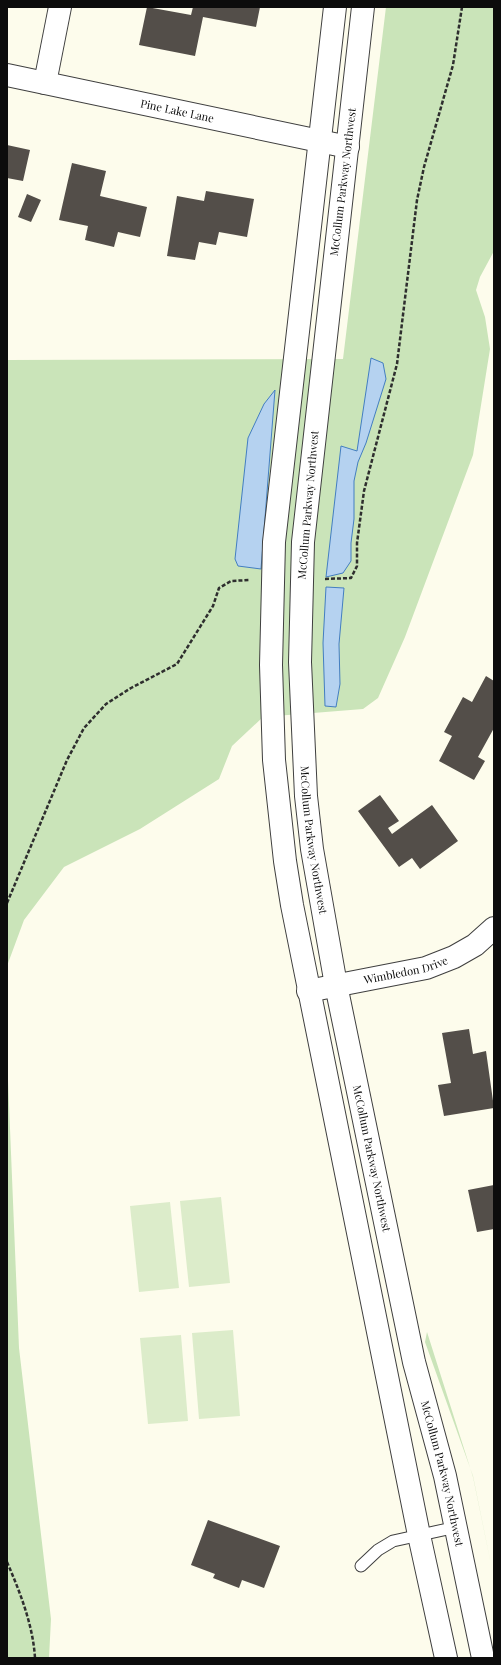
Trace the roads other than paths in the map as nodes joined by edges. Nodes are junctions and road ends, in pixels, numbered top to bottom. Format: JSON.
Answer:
{"nodes":[{"id":1,"x":60,"y":7,"type":"edge"},
{"id":2,"x":335,"y":7,"type":"edge"},
{"id":3,"x":363,"y":7,"type":"edge"},
{"id":4,"x":7,"y":75,"type":"edge"},
{"id":5,"x":44,"y":83,"type":"junction"},
{"id":6,"x":319,"y":141,"type":"junction"},
{"id":7,"x":348,"y":147,"type":"junction"},
{"id":8,"x":494,"y":928,"type":"edge"},
{"id":9,"x":336,"y":985,"type":"junction"},
{"id":10,"x":308,"y":990,"type":"junction"},
{"id":11,"x":457,"y":1527,"type":"junction"},
{"id":12,"x":419,"y":1535,"type":"junction"},
{"id":13,"x":362,"y":1566,"type":"dead end"},
{"id":14,"x":446,"y":1658,"type":"edge"},
{"id":15,"x":483,"y":1658,"type":"edge"}],
"edges":[{"from":1,"to":5,"type":"street"},
{"from":2,"to":6,"type":"street"},
{"from":3,"to":7,"type":"street","name":"McCollum Parkway Northwest"},
{"from":4,"to":5,"type":"street","name":"Pine Lake Lane"},
{"from":5,"to":6,"type":"street","name":"Pine Lake Lane"},
{"from":6,"to":7,"type":"street","name":"Pine Lake Lane"},
{"from":6,"to":10,"type":"street"},
{"from":7,"to":9,"type":"street","name":"McCollum Parkway Northwest"},
{"from":8,"to":9,"type":"street","name":"Wimbledon Drive"},
{"from":9,"to":10,"type":"street","name":"Wimbledon Drive"},
{"from":9,"to":11,"type":"street","name":"McCollum Parkway Northwest"},
{"from":10,"to":12,"type":"street"},
{"from":11,"to":12,"type":"lane"},
{"from":11,"to":15,"type":"street","name":"McCollum Parkway Northwest"},
{"from":12,"to":13,"type":"lane"},
{"from":12,"to":14,"type":"street"}]}
